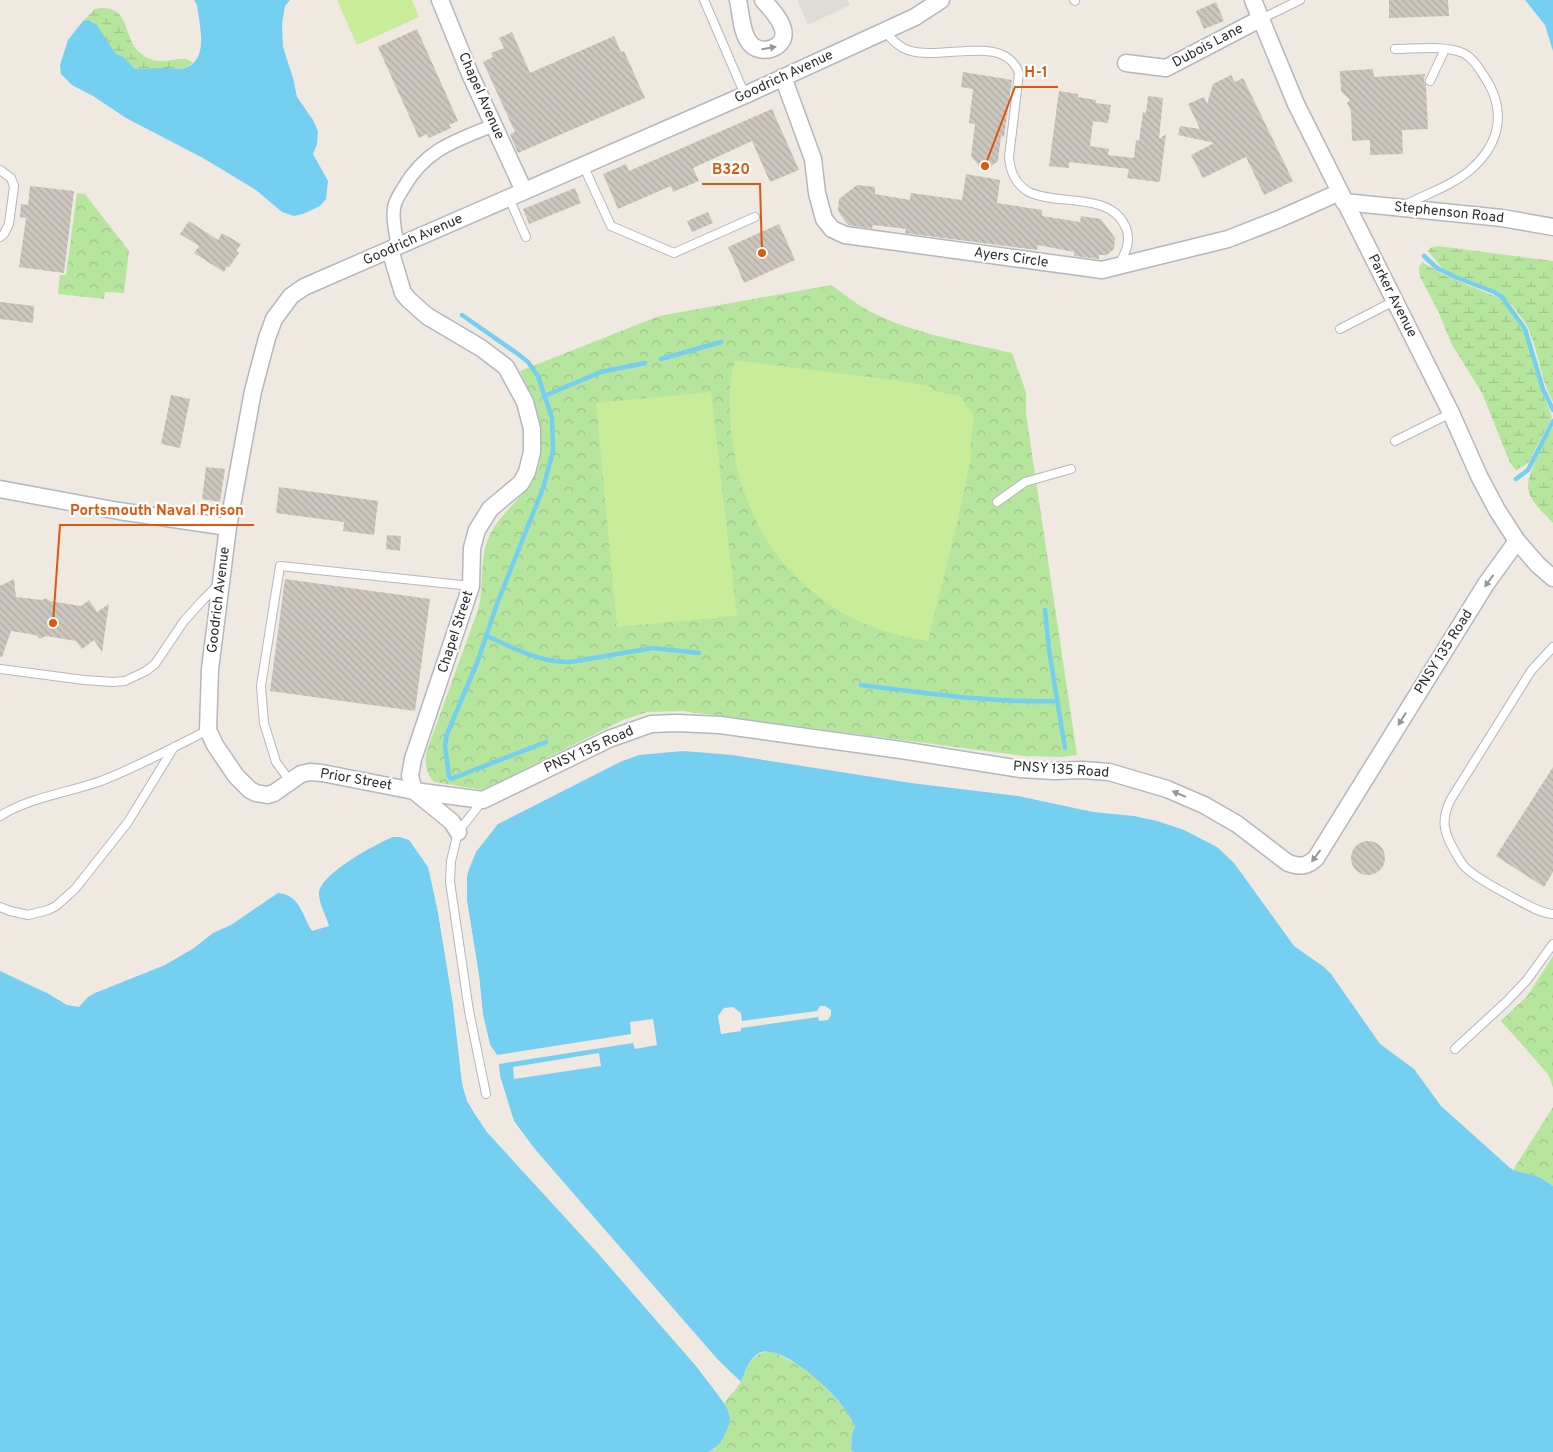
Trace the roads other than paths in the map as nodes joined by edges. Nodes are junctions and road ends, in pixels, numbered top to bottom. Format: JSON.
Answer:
{"nodes":[{"id":1,"x":440,"y":0,"type":"edge"},
{"id":2,"x":704,"y":0,"type":"edge"},
{"id":3,"x":738,"y":0,"type":"edge"},
{"id":4,"x":763,"y":0,"type":"edge"},
{"id":5,"x":941,"y":0,"type":"edge"},
{"id":6,"x":1253,"y":0,"type":"edge"},
{"id":7,"x":1300,"y":0,"type":"edge"},
{"id":8,"x":1260,"y":19,"type":"junction"},
{"id":9,"x":884,"y":31,"type":"junction"},
{"id":10,"x":1395,"y":49,"type":"dead end"},
{"id":11,"x":1445,"y":49,"type":"junction"},
{"id":12,"x":1126,"y":63,"type":"dead end"},
{"id":13,"x":784,"y":77,"type":"junction"},
{"id":14,"x":1430,"y":81,"type":"dead end"},
{"id":15,"x":746,"y":95,"type":"junction"},
{"id":16,"x":494,"y":125,"type":"junction"},
{"id":17,"x":583,"y":165,"type":"junction"},
{"id":18,"x":0,"y":170,"type":"edge"},
{"id":19,"x":524,"y":191,"type":"junction"},
{"id":20,"x":1342,"y":197,"type":"junction"},
{"id":21,"x":509,"y":198,"type":"junction"},
{"id":22,"x":1400,"y":208,"type":"junction"},
{"id":23,"x":755,"y":217,"type":"dead end"},
{"id":24,"x":1553,"y":227,"type":"edge"},
{"id":25,"x":0,"y":237,"type":"edge"},
{"id":26,"x":526,"y":237,"type":"dead end"},
{"id":27,"x":394,"y":248,"type":"junction"},
{"id":28,"x":1114,"y":268,"type":"junction"},
{"id":29,"x":1394,"y":301,"type":"junction"},
{"id":30,"x":1340,"y":329,"type":"dead end"},
{"id":31,"x":1451,"y":413,"type":"junction"},
{"id":32,"x":1395,"y":441,"type":"dead end"},
{"id":33,"x":1071,"y":469,"type":"dead end"},
{"id":34,"x":0,"y":489,"type":"edge"},
{"id":35,"x":997,"y":502,"type":"dead end"},
{"id":36,"x":228,"y":527,"type":"junction"},
{"id":37,"x":1517,"y":541,"type":"junction"},
{"id":38,"x":1553,"y":578,"type":"edge"},
{"id":39,"x":221,"y":582,"type":"junction"},
{"id":40,"x":471,"y":586,"type":"junction"},
{"id":41,"x":1553,"y":647,"type":"edge"},
{"id":42,"x":0,"y":668,"type":"edge"},
{"id":43,"x":208,"y":730,"type":"junction"},
{"id":44,"x":174,"y":747,"type":"junction"},
{"id":45,"x":290,"y":781,"type":"junction"},
{"id":46,"x":414,"y":791,"type":"junction"},
{"id":47,"x":483,"y":800,"type":"junction"},
{"id":48,"x":0,"y":816,"type":"edge"},
{"id":49,"x":458,"y":832,"type":"junction"},
{"id":50,"x":0,"y":907,"type":"edge"},
{"id":51,"x":1553,"y":914,"type":"edge"},
{"id":52,"x":1553,"y":944,"type":"edge"},
{"id":53,"x":1455,"y":1049,"type":"dead end"},
{"id":54,"x":486,"y":1094,"type":"dead end"}],
"edges":[{"from":1,"to":16,"type":"street","name":"Chapel Avenue"},
{"from":2,"to":15,"type":"lane"},
{"from":3,"to":4,"type":"street","one_way":true},
{"from":5,"to":9,"type":"street","name":"Goodrich Avenue"},
{"from":6,"to":8,"type":"street","name":"Parker Avenue"},
{"from":7,"to":8,"type":"lane"},
{"from":8,"to":12,"type":"street","name":"Dubois Lane"},
{"from":8,"to":20,"type":"street","name":"Parker Avenue"},
{"from":9,"to":13,"type":"street","name":"Goodrich Avenue"},
{"from":9,"to":28,"type":"lane"},
{"from":10,"to":11,"type":"lane"},
{"from":11,"to":14,"type":"lane"},
{"from":11,"to":22,"type":"lane"},
{"from":13,"to":15,"type":"street","name":"Goodrich Avenue"},
{"from":13,"to":28,"type":"street","name":"Ayers Circle"},
{"from":15,"to":17,"type":"street","name":"Goodrich Avenue"},
{"from":16,"to":19,"type":"street","name":"Chapel Avenue"},
{"from":16,"to":27,"type":"street"},
{"from":17,"to":19,"type":"street","name":"Goodrich Avenue"},
{"from":17,"to":23,"type":"lane"},
{"from":18,"to":25,"type":"lane"},
{"from":19,"to":21,"type":"street","name":"Goodrich Avenue"},
{"from":20,"to":22,"type":"street","name":"Stephenson Road"},
{"from":20,"to":28,"type":"street","name":"Ayers Circle"},
{"from":20,"to":29,"type":"street","name":"Parker Avenue"},
{"from":21,"to":26,"type":"lane"},
{"from":21,"to":27,"type":"street","name":"Goodrich Avenue"},
{"from":22,"to":24,"type":"street","name":"Stephenson Road"},
{"from":27,"to":36,"type":"street","name":"Goodrich Avenue"},
{"from":27,"to":40,"type":"street","name":"Chapel Street"},
{"from":29,"to":30,"type":"lane"},
{"from":29,"to":31,"type":"street","name":"Parker Avenue"},
{"from":31,"to":32,"type":"lane"},
{"from":31,"to":37,"type":"street","name":"Parker Avenue"},
{"from":33,"to":35,"type":"lane"},
{"from":34,"to":36,"type":"street"},
{"from":36,"to":39,"type":"street","name":"Goodrich Avenue"},
{"from":37,"to":38,"type":"street","name":"Parker Avenue"},
{"from":37,"to":47,"type":"street","name":"PNSY 135 Road","one_way":true},
{"from":39,"to":42,"type":"lane"},
{"from":39,"to":43,"type":"street","name":"Goodrich Avenue"},
{"from":40,"to":45,"type":"lane"},
{"from":40,"to":46,"type":"street","name":"Chapel Street"},
{"from":41,"to":51,"type":"lane"},
{"from":43,"to":44,"type":"lane"},
{"from":43,"to":45,"type":"street","name":"Prior Street"},
{"from":44,"to":48,"type":"lane"},
{"from":44,"to":50,"type":"lane"},
{"from":45,"to":46,"type":"street","name":"Prior Street"},
{"from":46,"to":47,"type":"street","name":"Prior Street"},
{"from":46,"to":49,"type":"street"},
{"from":47,"to":49,"type":"lane"},
{"from":49,"to":54,"type":"lane"},
{"from":52,"to":53,"type":"lane"}]}
